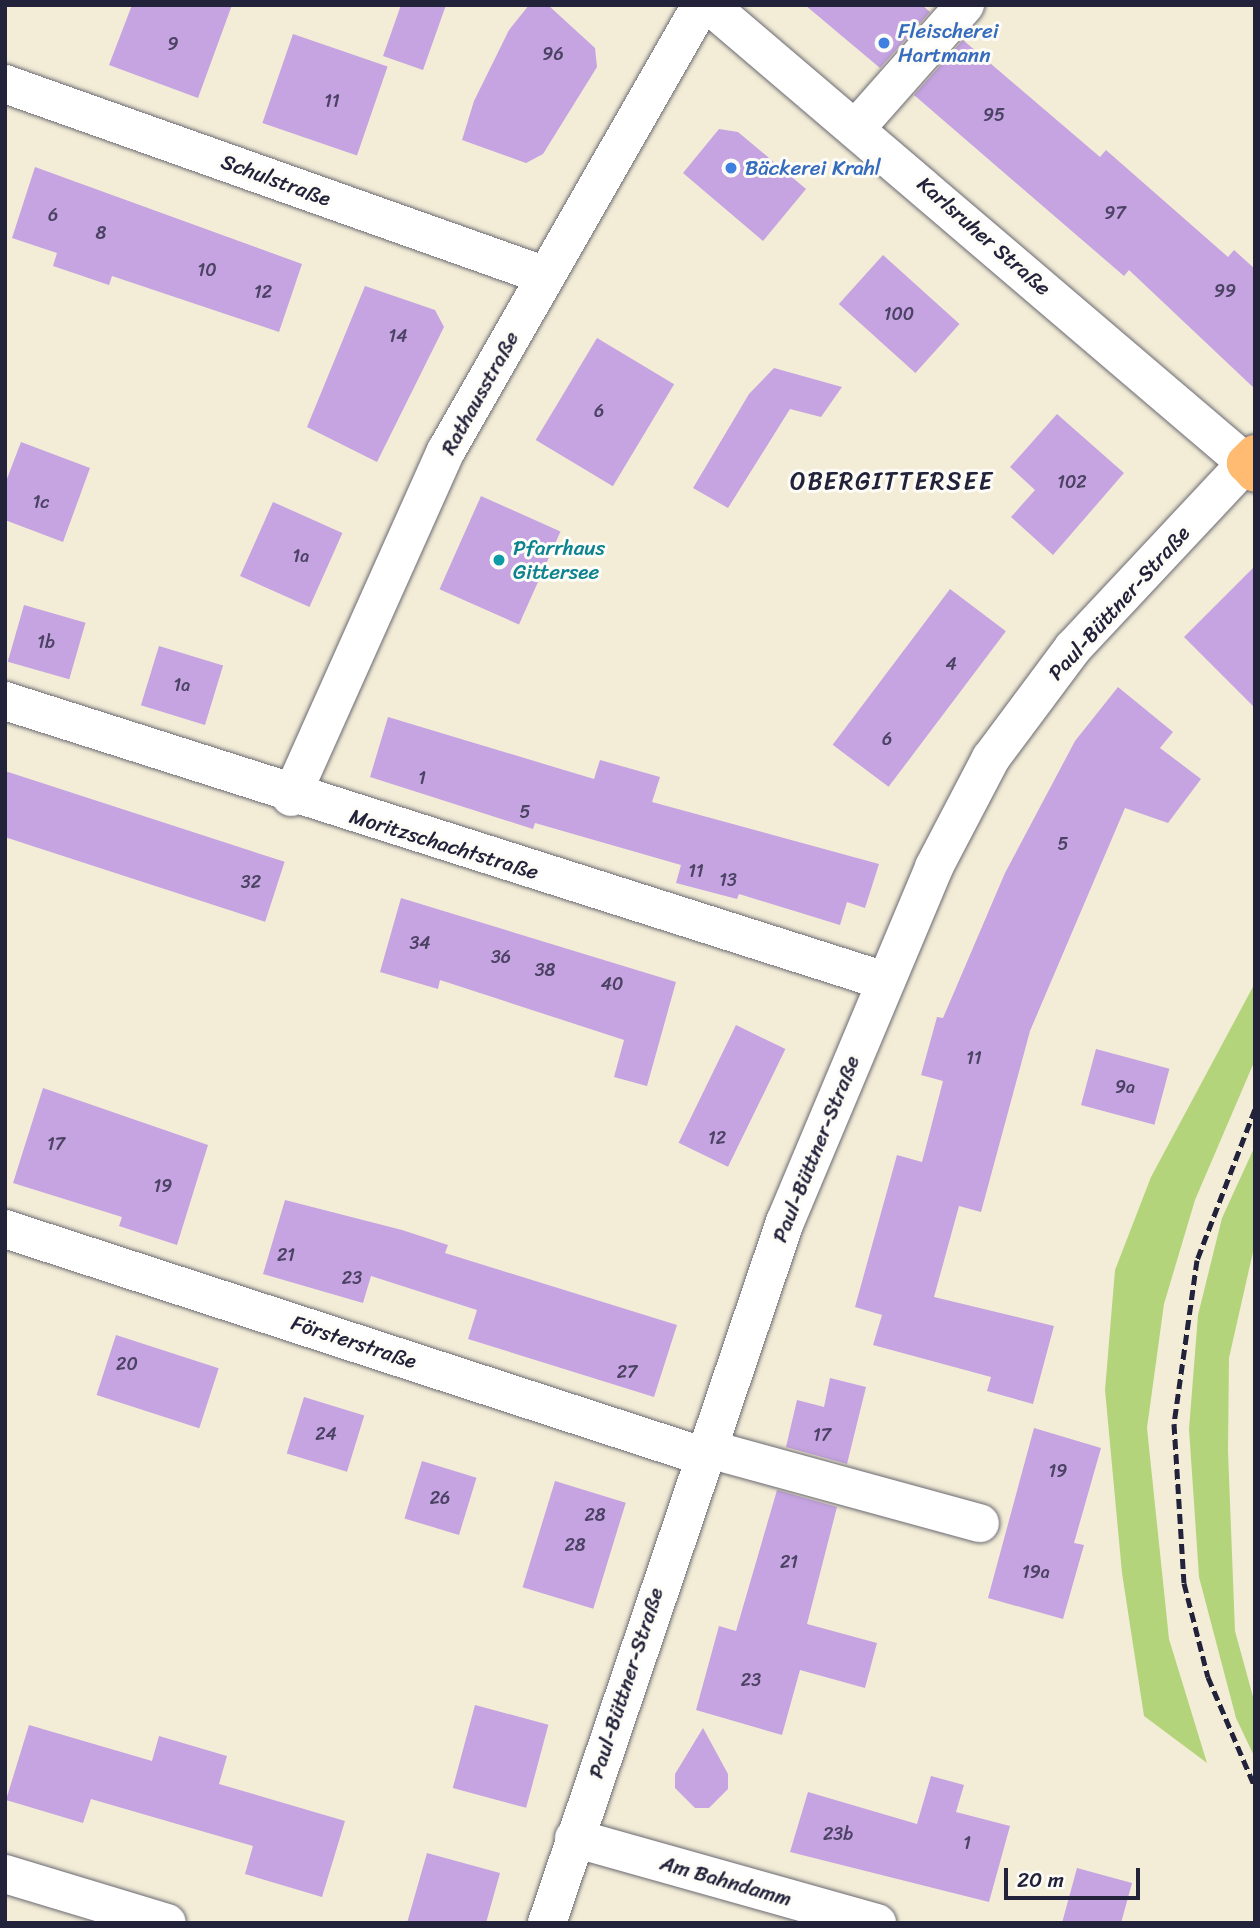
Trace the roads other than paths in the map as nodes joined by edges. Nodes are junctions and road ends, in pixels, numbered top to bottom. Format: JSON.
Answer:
{"nodes":[{"id":1,"x":701,"y":5,"type":"edge"},
{"id":2,"x":709,"y":5,"type":"edge"},
{"id":3,"x":965,"y":5,"type":"edge"},
{"id":4,"x":5,"y":84,"type":"edge"},
{"id":5,"x":858,"y":128,"type":"junction"},
{"id":6,"x":546,"y":276,"type":"junction"},
{"id":7,"x":1252,"y":463,"type":"edge"},
{"id":8,"x":5,"y":701,"type":"edge"},
{"id":9,"x":292,"y":797,"type":"junction"},
{"id":10,"x":885,"y":981,"type":"junction"},
{"id":11,"x":5,"y":1229,"type":"edge"},
{"id":12,"x":704,"y":1452,"type":"junction"},
{"id":13,"x":980,"y":1523,"type":"dead end"},
{"id":14,"x":574,"y":1838,"type":"junction"},
{"id":15,"x":5,"y":1874,"type":"edge"},
{"id":16,"x":151,"y":1920,"type":"edge"},
{"id":17,"x":547,"y":1923,"type":"edge"},
{"id":18,"x":877,"y":1923,"type":"edge"}],
"edges":[{"from":1,"to":6,"type":"street","name":"Rathausstraße"},
{"from":2,"to":5,"type":"street","name":"Karlsruher Straße"},
{"from":3,"to":5,"type":"street"},
{"from":4,"to":6,"type":"street","name":"Schulstraße"},
{"from":5,"to":7,"type":"street","name":"Karlsruher Straße"},
{"from":6,"to":9,"type":"street","name":"Rathausstraße"},
{"from":7,"to":10,"type":"street","name":"Paul-Büttner-Straße"},
{"from":8,"to":9,"type":"street","name":"Moritzschachtstraße"},
{"from":9,"to":10,"type":"street","name":"Moritzschachtstraße"},
{"from":10,"to":12,"type":"street","name":"Paul-Büttner-Straße"},
{"from":11,"to":12,"type":"street","name":"Försterstraße"},
{"from":12,"to":13,"type":"street","name":"Försterstraße"},
{"from":12,"to":14,"type":"street","name":"Paul-Büttner-Straße"},
{"from":14,"to":17,"type":"street","name":"Paul-Büttner-Straße"},
{"from":14,"to":18,"type":"street","name":"Am Bahndamm"},
{"from":15,"to":16,"type":"street"}]}
